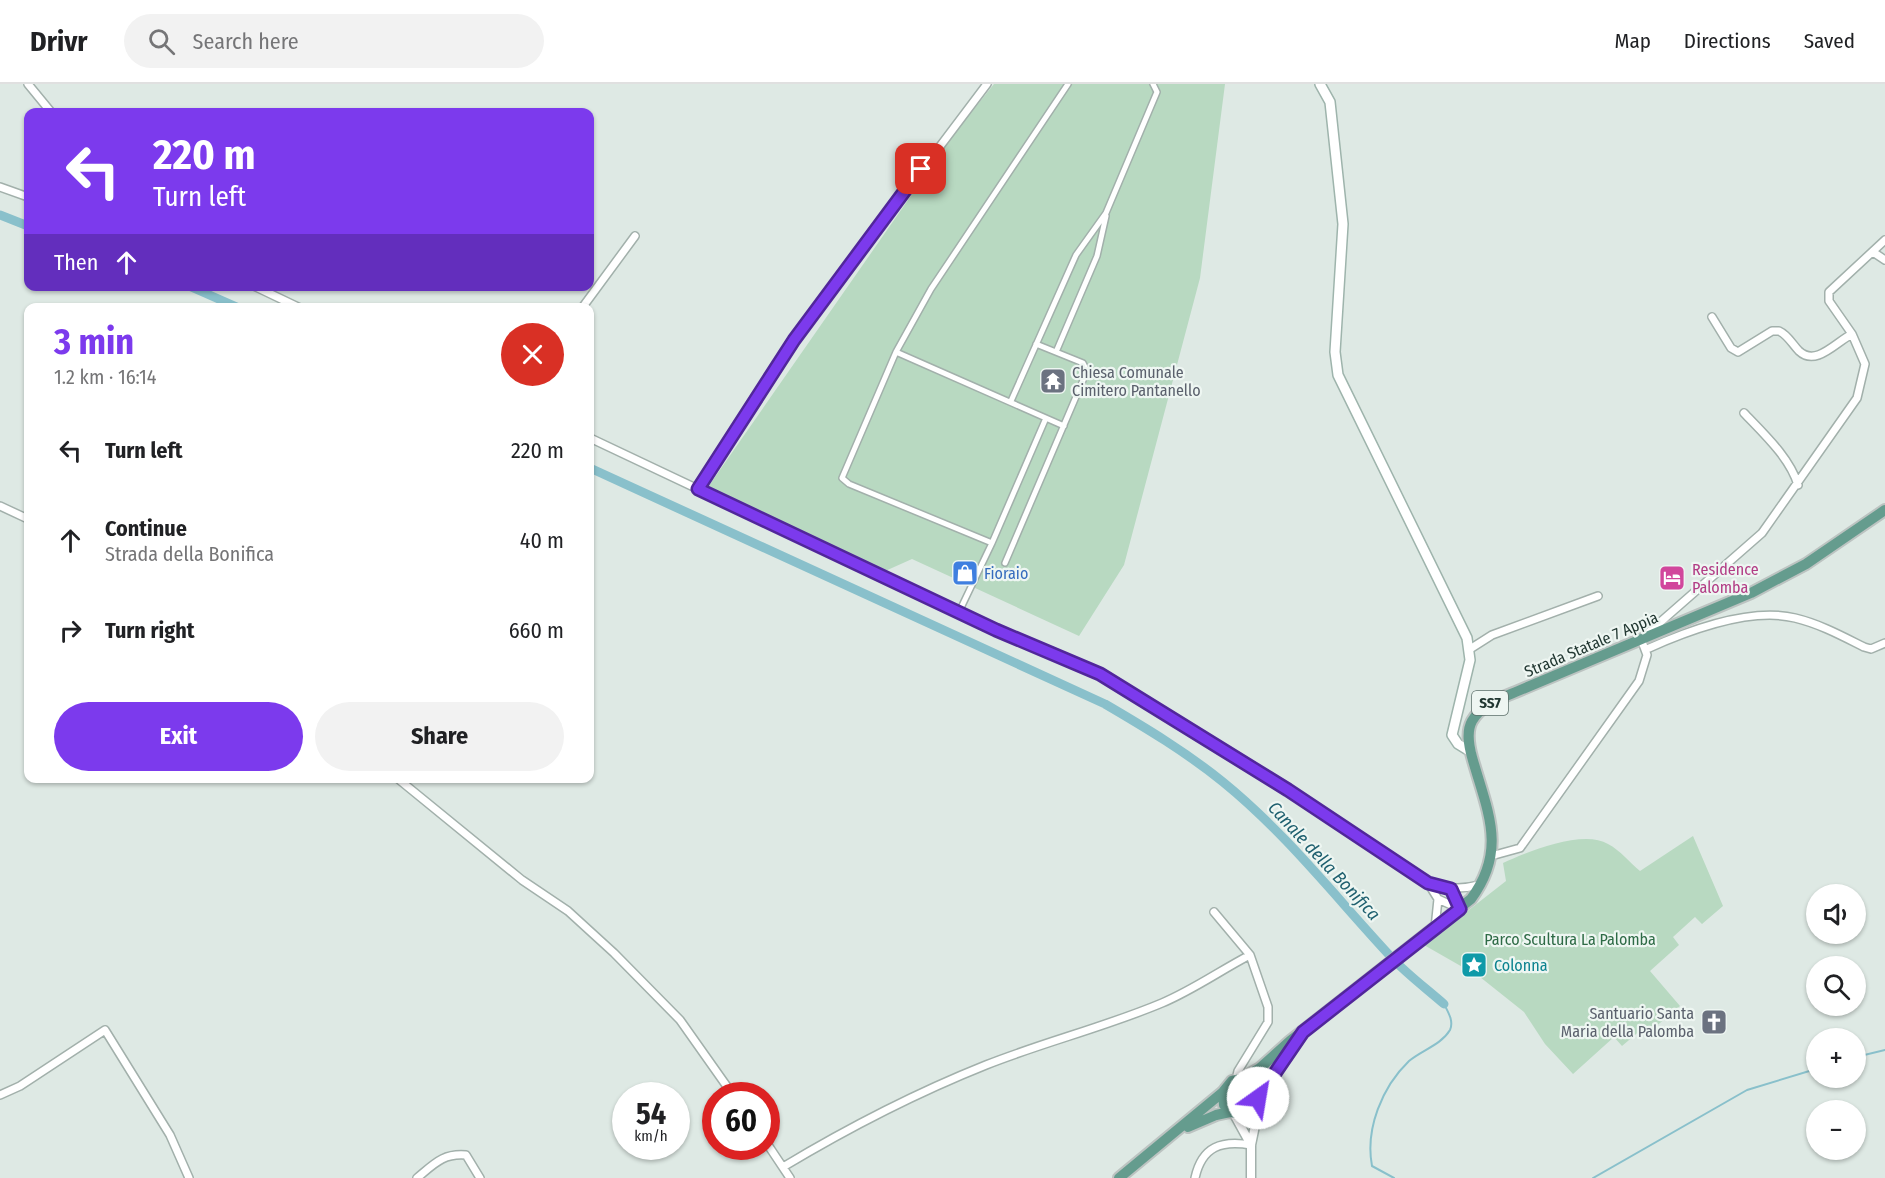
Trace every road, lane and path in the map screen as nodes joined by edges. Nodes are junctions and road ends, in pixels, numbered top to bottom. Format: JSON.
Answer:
{"nodes":[{"id":1,"x":28,"y":84,"type":"edge"},
{"id":2,"x":987,"y":84,"type":"edge"},
{"id":3,"x":1068,"y":84,"type":"edge"},
{"id":4,"x":1154,"y":84,"type":"edge"},
{"id":5,"x":1320,"y":84,"type":"edge"},
{"id":6,"x":48,"y":108,"type":"edge"},
{"id":7,"x":0,"y":187,"type":"edge"},
{"id":8,"x":24,"y":196,"type":"edge"},
{"id":9,"x":1106,"y":213,"type":"junction"},
{"id":10,"x":635,"y":236,"type":"dead end"},
{"id":11,"x":1885,"y":240,"type":"edge"},
{"id":12,"x":1873,"y":252,"type":"junction"},
{"id":13,"x":1885,"y":260,"type":"edge"},
{"id":14,"x":264,"y":291,"type":"edge"},
{"id":15,"x":290,"y":303,"type":"edge"},
{"id":16,"x":586,"y":303,"type":"edge"},
{"id":17,"x":1712,"y":317,"type":"dead end"},
{"id":18,"x":1852,"y":334,"type":"junction"},
{"id":19,"x":1036,"y":344,"type":"junction"},
{"id":20,"x":896,"y":352,"type":"junction"},
{"id":21,"x":1056,"y":352,"type":"junction"},
{"id":22,"x":1011,"y":401,"type":"junction"},
{"id":23,"x":1744,"y":413,"type":"dead end"},
{"id":24,"x":1047,"y":418,"type":"junction"},
{"id":25,"x":1064,"y":426,"type":"junction"},
{"id":26,"x":594,"y":440,"type":"edge"},
{"id":27,"x":1798,"y":485,"type":"junction"},
{"id":28,"x":698,"y":489,"type":"junction"},
{"id":29,"x":0,"y":506,"type":"edge"},
{"id":30,"x":1885,"y":510,"type":"edge"},
{"id":31,"x":24,"y":517,"type":"edge"},
{"id":32,"x":992,"y":543,"type":"junction"},
{"id":33,"x":1005,"y":563,"type":"dead end"},
{"id":34,"x":1598,"y":596,"type":"dead end"},
{"id":35,"x":959,"y":612,"type":"junction"},
{"id":36,"x":1885,"y":643,"type":"edge"},
{"id":37,"x":1644,"y":644,"type":"junction"},
{"id":38,"x":1470,"y":649,"type":"junction"},
{"id":39,"x":1471,"y":752,"type":"junction"},
{"id":40,"x":403,"y":783,"type":"edge"},
{"id":41,"x":1491,"y":856,"type":"junction"},
{"id":42,"x":1428,"y":883,"type":"junction"},
{"id":43,"x":1482,"y":884,"type":"junction"},
{"id":44,"x":1451,"y":889,"type":"junction"},
{"id":45,"x":1438,"y":899,"type":"junction"},
{"id":46,"x":1460,"y":909,"type":"junction"},
{"id":47,"x":1214,"y":912,"type":"dead end"},
{"id":48,"x":1435,"y":928,"type":"junction"},
{"id":49,"x":1250,"y":955,"type":"junction"},
{"id":50,"x":1303,"y":1032,"type":"junction"},
{"id":51,"x":1239,"y":1079,"type":"junction"},
{"id":52,"x":724,"y":1082,"type":"edge"},
{"id":53,"x":1223,"y":1092,"type":"junction"},
{"id":54,"x":0,"y":1095,"type":"edge"},
{"id":55,"x":1256,"y":1103,"type":"junction"},
{"id":56,"x":1232,"y":1113,"type":"junction"},
{"id":57,"x":1177,"y":1132,"type":"junction"},
{"id":58,"x":1251,"y":1145,"type":"junction"},
{"id":59,"x":778,"y":1160,"type":"edge"},
{"id":60,"x":783,"y":1167,"type":"junction"},
{"id":61,"x":189,"y":1178,"type":"edge"},
{"id":62,"x":417,"y":1178,"type":"edge"},
{"id":63,"x":480,"y":1178,"type":"edge"},
{"id":64,"x":790,"y":1178,"type":"edge"},
{"id":65,"x":1119,"y":1178,"type":"edge"},
{"id":66,"x":1195,"y":1178,"type":"edge"},
{"id":67,"x":1251,"y":1178,"type":"edge"}],
"edges":[{"from":1,"to":6,"type":"street"},
{"from":2,"to":28,"type":"street"},
{"from":3,"to":20,"type":"street"},
{"from":4,"to":9,"type":"street"},
{"from":5,"to":38,"type":"main road"},
{"from":7,"to":8,"type":"street"},
{"from":9,"to":19,"type":"street"},
{"from":9,"to":21,"type":"street"},
{"from":10,"to":16,"type":"street"},
{"from":11,"to":12,"type":"street"},
{"from":12,"to":13,"type":"street"},
{"from":12,"to":18,"type":"street"},
{"from":14,"to":15,"type":"street"},
{"from":17,"to":18,"type":"street"},
{"from":18,"to":27,"type":"street"},
{"from":19,"to":21,"type":"street"},
{"from":19,"to":22,"type":"street"},
{"from":20,"to":22,"type":"street"},
{"from":20,"to":32,"type":"street"},
{"from":21,"to":25,"type":"street"},
{"from":22,"to":24,"type":"street"},
{"from":23,"to":27,"type":"street"},
{"from":24,"to":25,"type":"street"},
{"from":24,"to":32,"type":"street"},
{"from":25,"to":33,"type":"street"},
{"from":26,"to":28,"type":"street"},
{"from":27,"to":37,"type":"street"},
{"from":28,"to":35,"type":"street"},
{"from":29,"to":31,"type":"street"},
{"from":30,"to":37,"type":"main road","name":"Strada Statale 7 Appia","number":"SS7"},
{"from":32,"to":35,"type":"street"},
{"from":34,"to":38,"type":"street"},
{"from":35,"to":42,"type":"street"},
{"from":36,"to":37,"type":"street"},
{"from":37,"to":39,"type":"main road","name":"Strada Statale 7 Appia","number":"SS7"},
{"from":37,"to":41,"type":"street"},
{"from":38,"to":39,"type":"main road"},
{"from":39,"to":41,"type":"main road","name":"Strada Statale 7 Appia","number":"SS7"},
{"from":40,"to":52,"type":"street"},
{"from":41,"to":43,"type":"main road","name":"Strada Statale 7 Appia","number":"SS7"},
{"from":42,"to":44,"type":"street"},
{"from":42,"to":45,"type":"street"},
{"from":43,"to":44,"type":"street"},
{"from":43,"to":46,"type":"main road","name":"Strada Statale 7 Appia","number":"SS7"},
{"from":44,"to":46,"type":"street"},
{"from":45,"to":46,"type":"street"},
{"from":45,"to":48,"type":"street"},
{"from":46,"to":48,"type":"main road","name":"Strada Statale 7 Appia","number":"SS7"},
{"from":47,"to":49,"type":"street"},
{"from":48,"to":50,"type":"main road","name":"Strada Statale 7 Appia","number":"SS7"},
{"from":49,"to":51,"type":"street"},
{"from":49,"to":60,"type":"street"},
{"from":50,"to":51,"type":"main road","name":"Strada Statale 7 Appia","number":"SS7"},
{"from":50,"to":55,"type":"main road","name":"Strada Statale 7 Appia","number":"SS7"},
{"from":51,"to":53,"type":"main road","name":"Strada Statale 7 Appia","number":"SS7"},
{"from":51,"to":55,"type":"main road"},
{"from":53,"to":56,"type":"main road"},
{"from":53,"to":57,"type":"main road","name":"Strada Statale 7 Appia","number":"SS7"},
{"from":54,"to":61,"type":"street"},
{"from":55,"to":56,"type":"main road","name":"Strada Statale 7 Appia","number":"SS7"},
{"from":55,"to":58,"type":"street"},
{"from":56,"to":57,"type":"main road","name":"Strada Statale 7 Appia","number":"SS7"},
{"from":56,"to":58,"type":"street"},
{"from":57,"to":65,"type":"main road","name":"Strada Statale 7 Appia","number":"SS7"},
{"from":58,"to":66,"type":"street"},
{"from":58,"to":67,"type":"street"},
{"from":59,"to":60,"type":"street"},
{"from":60,"to":64,"type":"street"},
{"from":62,"to":63,"type":"street"}]}
